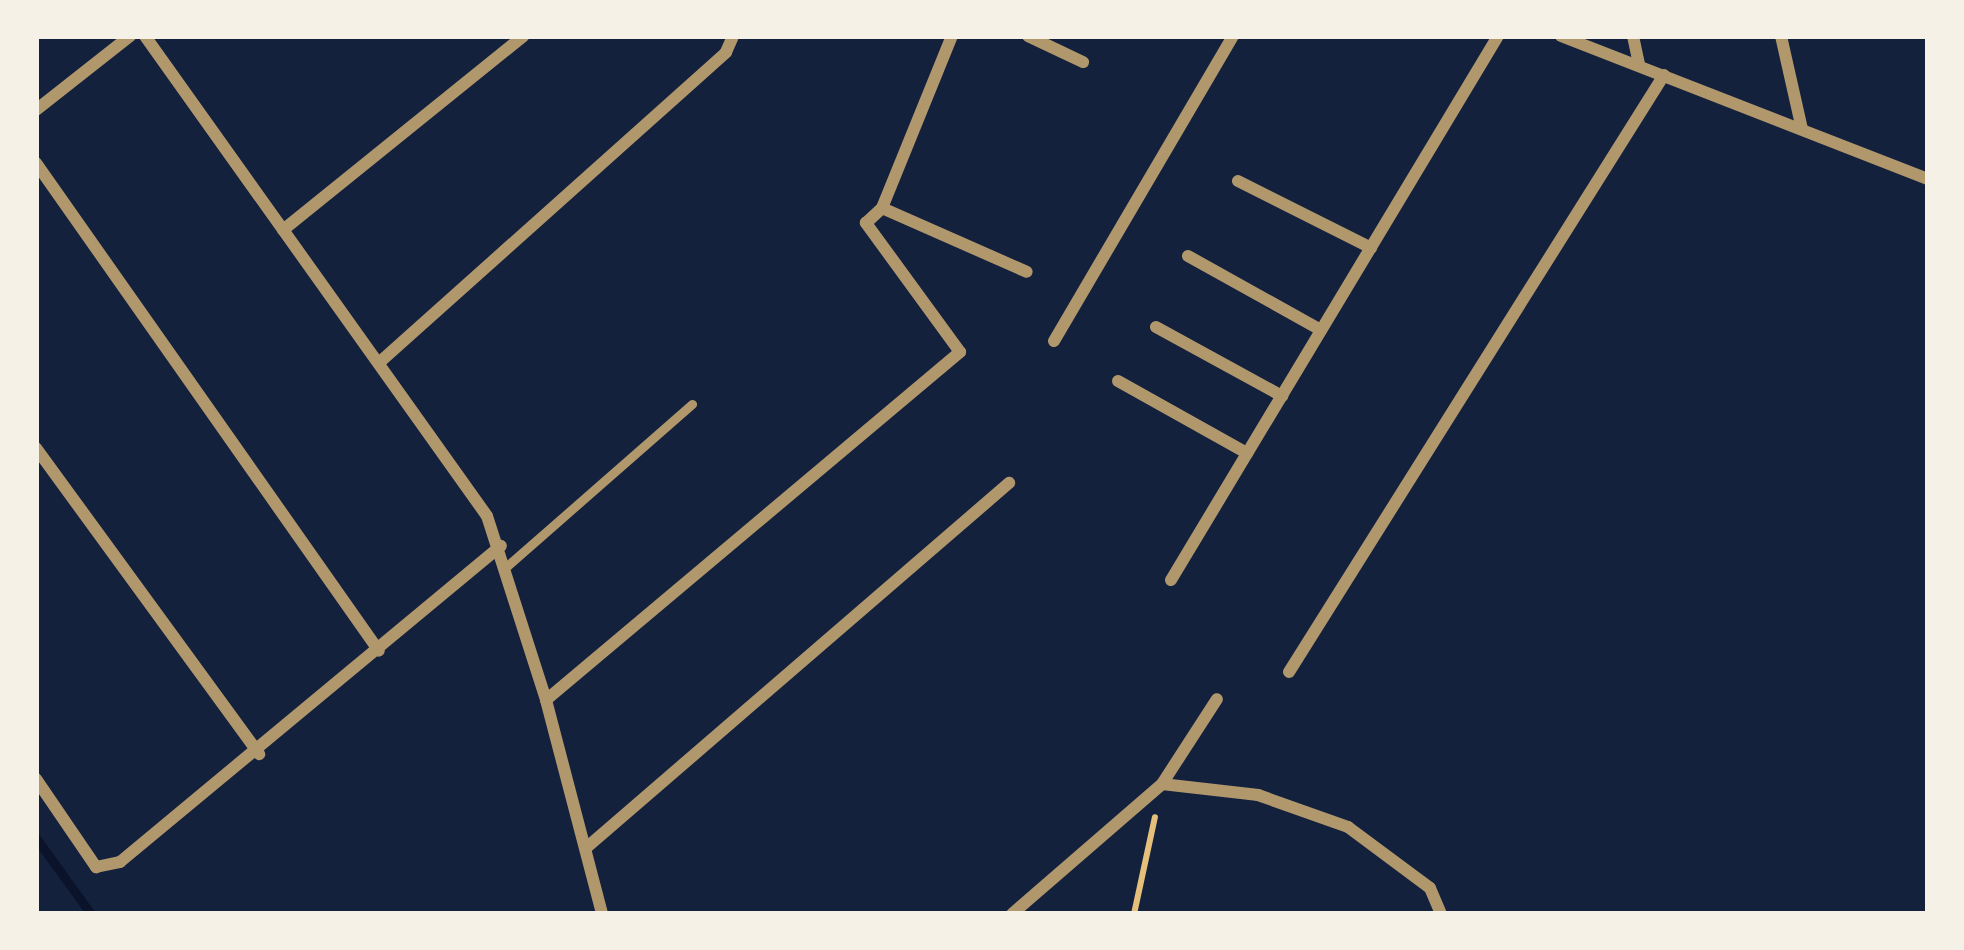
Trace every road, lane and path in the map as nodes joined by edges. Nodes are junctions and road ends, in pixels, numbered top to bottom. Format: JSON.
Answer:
{"nodes":[{"id":1,"x":130,"y":36,"type":"edge"},
{"id":2,"x":146,"y":36,"type":"edge"},
{"id":3,"x":523,"y":36,"type":"edge"},
{"id":4,"x":733,"y":36,"type":"edge"},
{"id":5,"x":952,"y":36,"type":"edge"},
{"id":6,"x":1028,"y":36,"type":"edge"},
{"id":7,"x":1233,"y":36,"type":"edge"},
{"id":8,"x":1498,"y":36,"type":"edge"},
{"id":9,"x":1561,"y":36,"type":"edge"},
{"id":10,"x":1633,"y":36,"type":"edge"},
{"id":11,"x":1781,"y":36,"type":"edge"},
{"id":12,"x":1083,"y":62,"type":"dead end"},
{"id":13,"x":1639,"y":65,"type":"junction"},
{"id":14,"x":1664,"y":75,"type":"junction"},
{"id":15,"x":36,"y":110,"type":"edge"},
{"id":16,"x":1802,"y":129,"type":"junction"},
{"id":17,"x":36,"y":163,"type":"edge"},
{"id":18,"x":1928,"y":179,"type":"edge"},
{"id":19,"x":1238,"y":181,"type":"dead end"},
{"id":20,"x":882,"y":208,"type":"junction"},
{"id":21,"x":283,"y":230,"type":"junction"},
{"id":22,"x":1371,"y":248,"type":"junction"},
{"id":23,"x":1188,"y":256,"type":"dead end"},
{"id":24,"x":1027,"y":272,"type":"dead end"},
{"id":25,"x":1156,"y":327,"type":"dead end"},
{"id":26,"x":1322,"y":330,"type":"junction"},
{"id":27,"x":1054,"y":341,"type":"dead end"},
{"id":28,"x":381,"y":361,"type":"junction"},
{"id":29,"x":1118,"y":381,"type":"dead end"},
{"id":30,"x":1282,"y":396,"type":"junction"},
{"id":31,"x":692,"y":404,"type":"dead end"},
{"id":32,"x":36,"y":448,"type":"edge"},
{"id":33,"x":1247,"y":453,"type":"junction"},
{"id":34,"x":1009,"y":483,"type":"dead end"},
{"id":35,"x":501,"y":546,"type":"junction"},
{"id":36,"x":507,"y":566,"type":"junction"},
{"id":37,"x":1172,"y":580,"type":"dead end"},
{"id":38,"x":379,"y":651,"type":"junction"},
{"id":39,"x":1289,"y":672,"type":"dead end"},
{"id":40,"x":1217,"y":699,"type":"dead end"},
{"id":41,"x":546,"y":700,"type":"junction"},
{"id":42,"x":260,"y":754,"type":"junction"},
{"id":43,"x":36,"y":779,"type":"edge"},
{"id":44,"x":1162,"y":784,"type":"junction"},
{"id":45,"x":586,"y":848,"type":"junction"},
{"id":46,"x":602,"y":914,"type":"edge"},
{"id":47,"x":1012,"y":914,"type":"edge"},
{"id":48,"x":1134,"y":914,"type":"edge"},
{"id":49,"x":1441,"y":914,"type":"edge"}],
"edges":[{"from":1,"to":15,"type":"street"},
{"from":2,"to":21,"type":"street"},
{"from":3,"to":21,"type":"street"},
{"from":4,"to":28,"type":"street"},
{"from":5,"to":20,"type":"street"},
{"from":6,"to":12,"type":"street"},
{"from":7,"to":27,"type":"street"},
{"from":8,"to":22,"type":"street"},
{"from":9,"to":13,"type":"street"},
{"from":10,"to":13,"type":"street"},
{"from":11,"to":16,"type":"street"},
{"from":13,"to":14,"type":"street"},
{"from":14,"to":16,"type":"street"},
{"from":14,"to":39,"type":"street"},
{"from":16,"to":18,"type":"street"},
{"from":17,"to":38,"type":"street"},
{"from":19,"to":22,"type":"street"},
{"from":20,"to":24,"type":"street"},
{"from":20,"to":41,"type":"street"},
{"from":21,"to":28,"type":"street"},
{"from":22,"to":26,"type":"street"},
{"from":23,"to":26,"type":"street"},
{"from":25,"to":30,"type":"street"},
{"from":26,"to":30,"type":"street"},
{"from":28,"to":35,"type":"street"},
{"from":29,"to":33,"type":"street"},
{"from":30,"to":33,"type":"street"},
{"from":31,"to":36,"type":"lane"},
{"from":32,"to":42,"type":"street"},
{"from":33,"to":37,"type":"street"},
{"from":34,"to":45,"type":"street"},
{"from":35,"to":36,"type":"street"},
{"from":35,"to":38,"type":"street"},
{"from":36,"to":41,"type":"street"},
{"from":38,"to":42,"type":"street"},
{"from":40,"to":44,"type":"street"},
{"from":41,"to":45,"type":"street"},
{"from":42,"to":43,"type":"street"},
{"from":44,"to":47,"type":"street"},
{"from":44,"to":48,"type":"path"},
{"from":44,"to":49,"type":"street"},
{"from":45,"to":46,"type":"street"}]}
